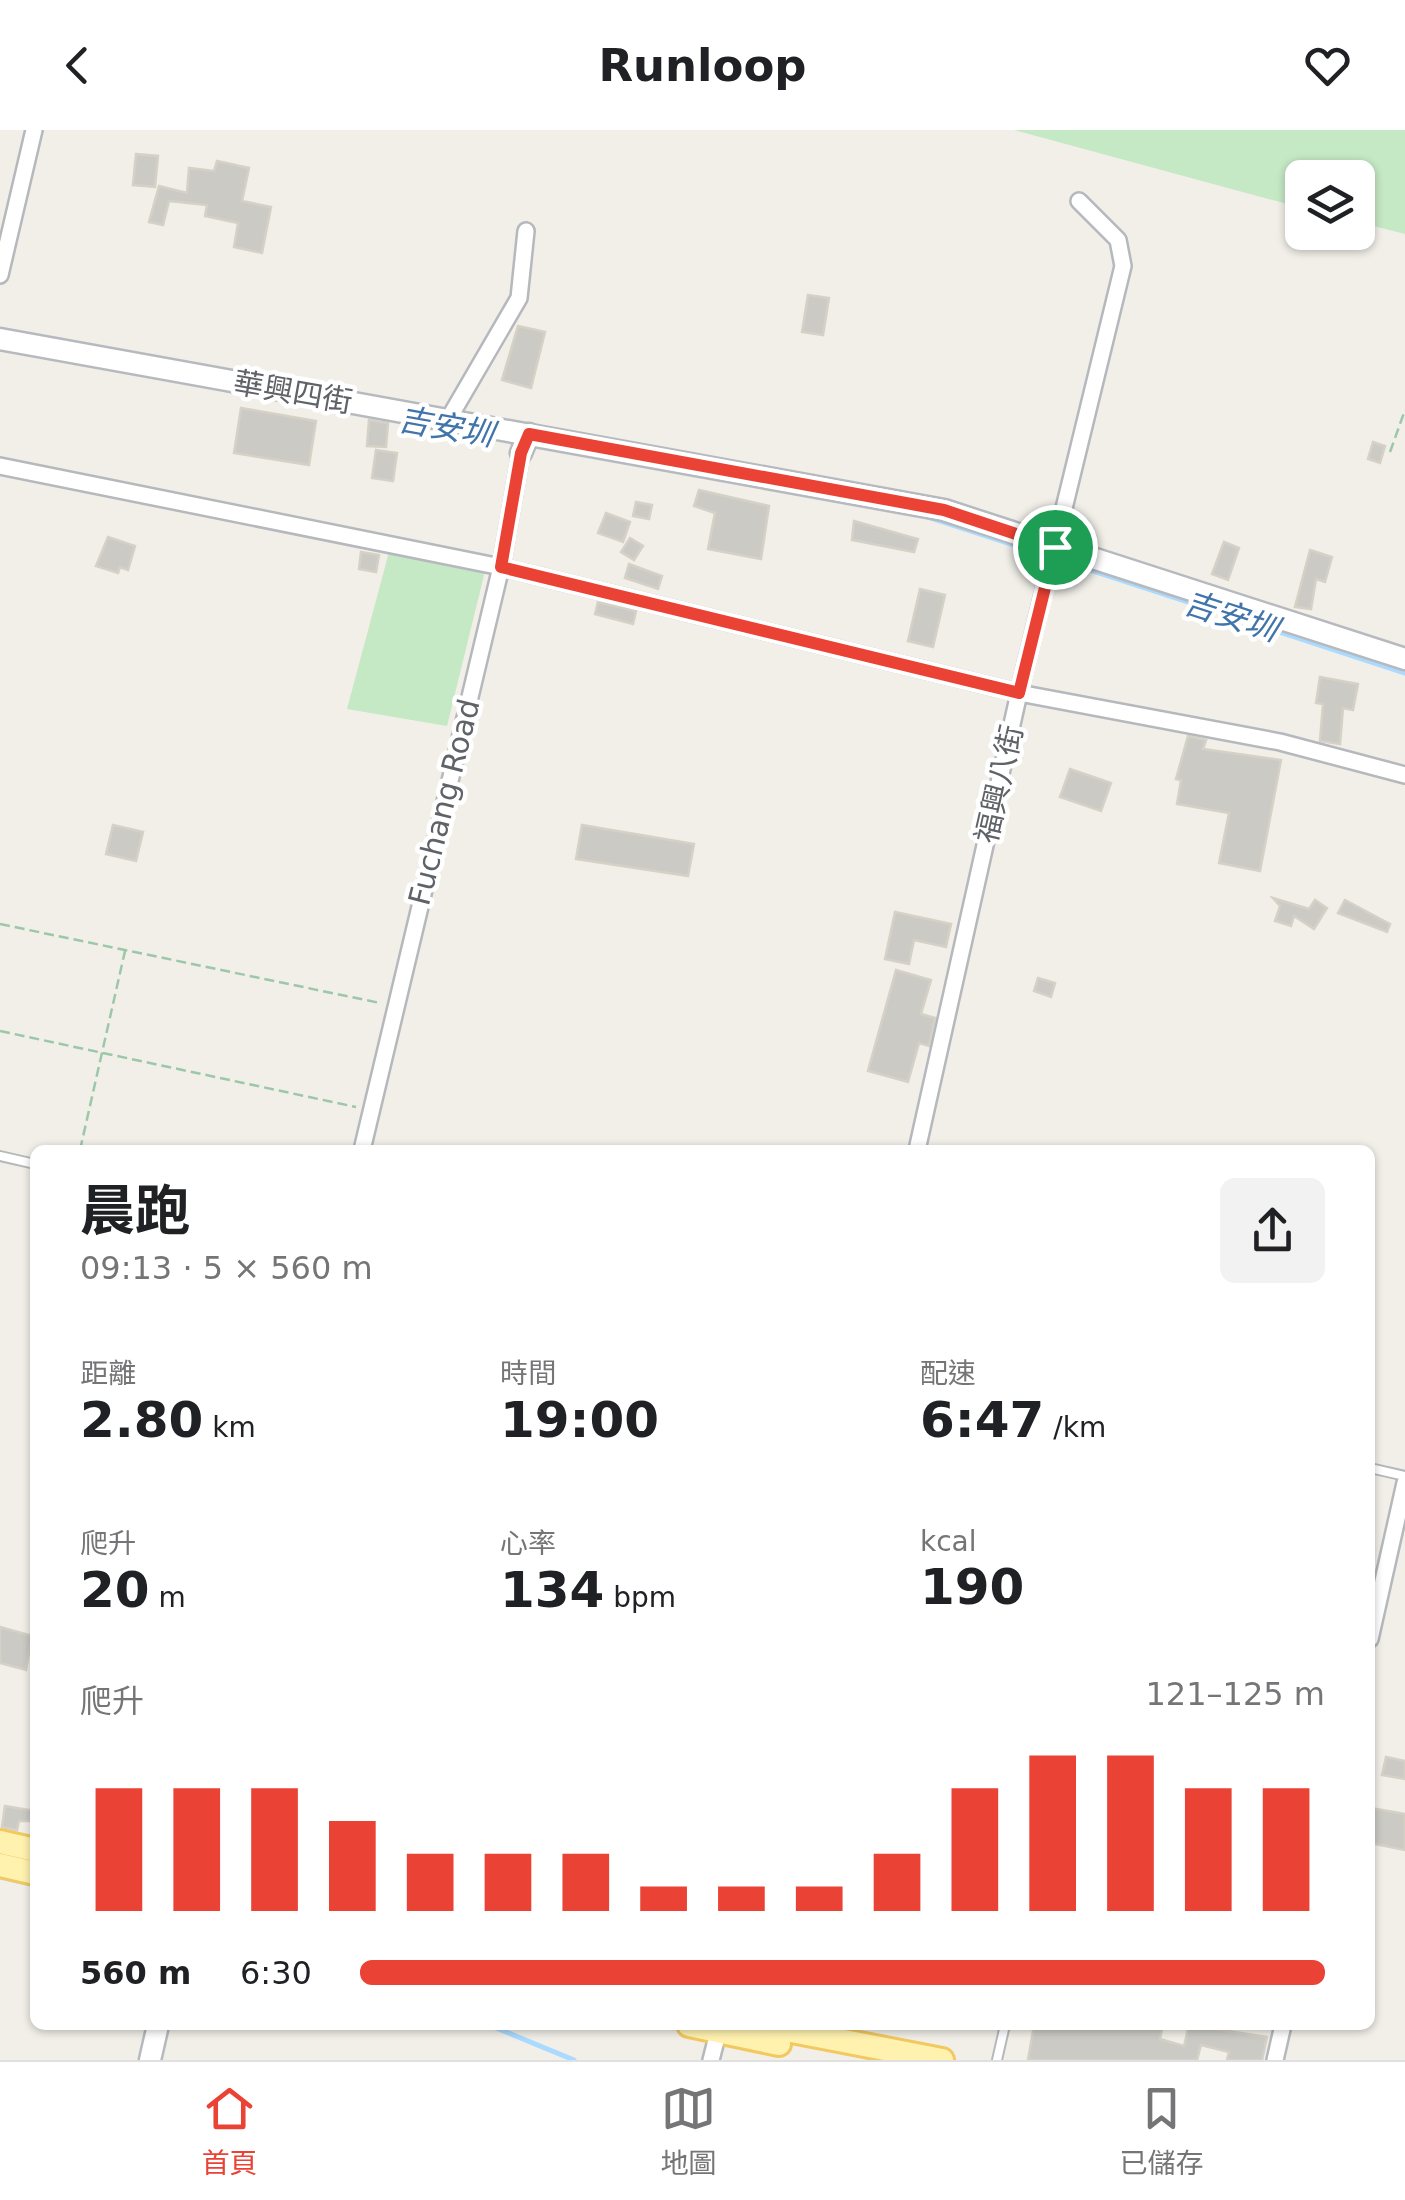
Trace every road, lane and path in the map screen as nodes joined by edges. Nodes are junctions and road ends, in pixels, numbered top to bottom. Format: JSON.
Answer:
{"nodes":[{"id":1,"x":34,"y":130,"type":"edge"},
{"id":2,"x":1079,"y":201,"type":"dead end"},
{"id":3,"x":526,"y":231,"type":"dead end"},
{"id":4,"x":0,"y":275,"type":"edge"},
{"id":5,"x":0,"y":339,"type":"edge"},
{"id":6,"x":1405,"y":410,"type":"edge"},
{"id":7,"x":448,"y":420,"type":"junction"},
{"id":8,"x":526,"y":442,"type":"junction"},
{"id":9,"x":1390,"y":452,"type":"dead end"},
{"id":10,"x":0,"y":466,"type":"edge"},
{"id":11,"x":1053,"y":556,"type":"junction"},
{"id":12,"x":501,"y":567,"type":"junction"},
{"id":13,"x":1405,"y":660,"type":"edge"},
{"id":14,"x":1019,"y":693,"type":"junction"},
{"id":15,"x":1405,"y":776,"type":"edge"},
{"id":16,"x":0,"y":924,"type":"edge"},
{"id":17,"x":125,"y":950,"type":"junction"},
{"id":18,"x":394,"y":1006,"type":"junction"},
{"id":19,"x":0,"y":1031,"type":"edge"},
{"id":20,"x":102,"y":1052,"type":"junction"},
{"id":21,"x":371,"y":1110,"type":"junction"},
{"id":22,"x":81,"y":1145,"type":"edge"},
{"id":23,"x":363,"y":1145,"type":"edge"},
{"id":24,"x":918,"y":1145,"type":"edge"},
{"id":25,"x":0,"y":1156,"type":"edge"},
{"id":26,"x":30,"y":1163,"type":"edge"},
{"id":27,"x":1375,"y":1470,"type":"edge"},
{"id":28,"x":1405,"y":1479,"type":"edge"},
{"id":29,"x":1375,"y":1616,"type":"edge"},
{"id":30,"x":0,"y":1842,"type":"edge"},
{"id":31,"x":30,"y":1849,"type":"edge"},
{"id":32,"x":0,"y":1865,"type":"edge"},
{"id":33,"x":30,"y":1873,"type":"edge"},
{"id":34,"x":157,"y":2030,"type":"edge"},
{"id":35,"x":718,"y":2030,"type":"edge"},
{"id":36,"x":728,"y":2030,"type":"edge"},
{"id":37,"x":787,"y":2030,"type":"edge"},
{"id":38,"x":1004,"y":2030,"type":"edge"},
{"id":39,"x":1282,"y":2030,"type":"edge"},
{"id":40,"x":150,"y":2060,"type":"edge"},
{"id":41,"x":711,"y":2060,"type":"edge"},
{"id":42,"x":859,"y":2060,"type":"edge"},
{"id":43,"x":942,"y":2060,"type":"edge"},
{"id":44,"x":996,"y":2060,"type":"edge"},
{"id":45,"x":1276,"y":2060,"type":"edge"}],
"edges":[{"from":1,"to":4,"type":"street"},
{"from":2,"to":11,"type":"street","name":"福興八街"},
{"from":3,"to":7,"type":"street"},
{"from":5,"to":7,"type":"street","name":"華興四街"},
{"from":6,"to":9,"type":"path"},
{"from":7,"to":8,"type":"street","name":"華興四街"},
{"from":8,"to":11,"type":"street","name":"華興四街"},
{"from":8,"to":12,"type":"street","name":"Fuchang Road"},
{"from":10,"to":12,"type":"street"},
{"from":11,"to":13,"type":"street","name":"華興四街"},
{"from":11,"to":14,"type":"street","name":"福興八街"},
{"from":12,"to":14,"type":"street"},
{"from":12,"to":18,"type":"street","name":"Fuchang Road"},
{"from":14,"to":15,"type":"street"},
{"from":14,"to":24,"type":"street","name":"福興八街"},
{"from":16,"to":17,"type":"path"},
{"from":17,"to":18,"type":"path"},
{"from":17,"to":20,"type":"path"},
{"from":18,"to":21,"type":"street","name":"Fuchang Road"},
{"from":19,"to":20,"type":"path"},
{"from":20,"to":21,"type":"path"},
{"from":20,"to":22,"type":"path"},
{"from":21,"to":23,"type":"street","name":"Fuchang Road"},
{"from":25,"to":26,"type":"lane"},
{"from":27,"to":28,"type":"lane"},
{"from":28,"to":29,"type":"street"},
{"from":30,"to":31,"type":"main road"},
{"from":32,"to":33,"type":"main road"},
{"from":34,"to":40,"type":"street"},
{"from":35,"to":41,"type":"street"},
{"from":36,"to":42,"type":"main road"},
{"from":37,"to":43,"type":"main road"},
{"from":38,"to":44,"type":"lane"},
{"from":39,"to":45,"type":"street"}]}
